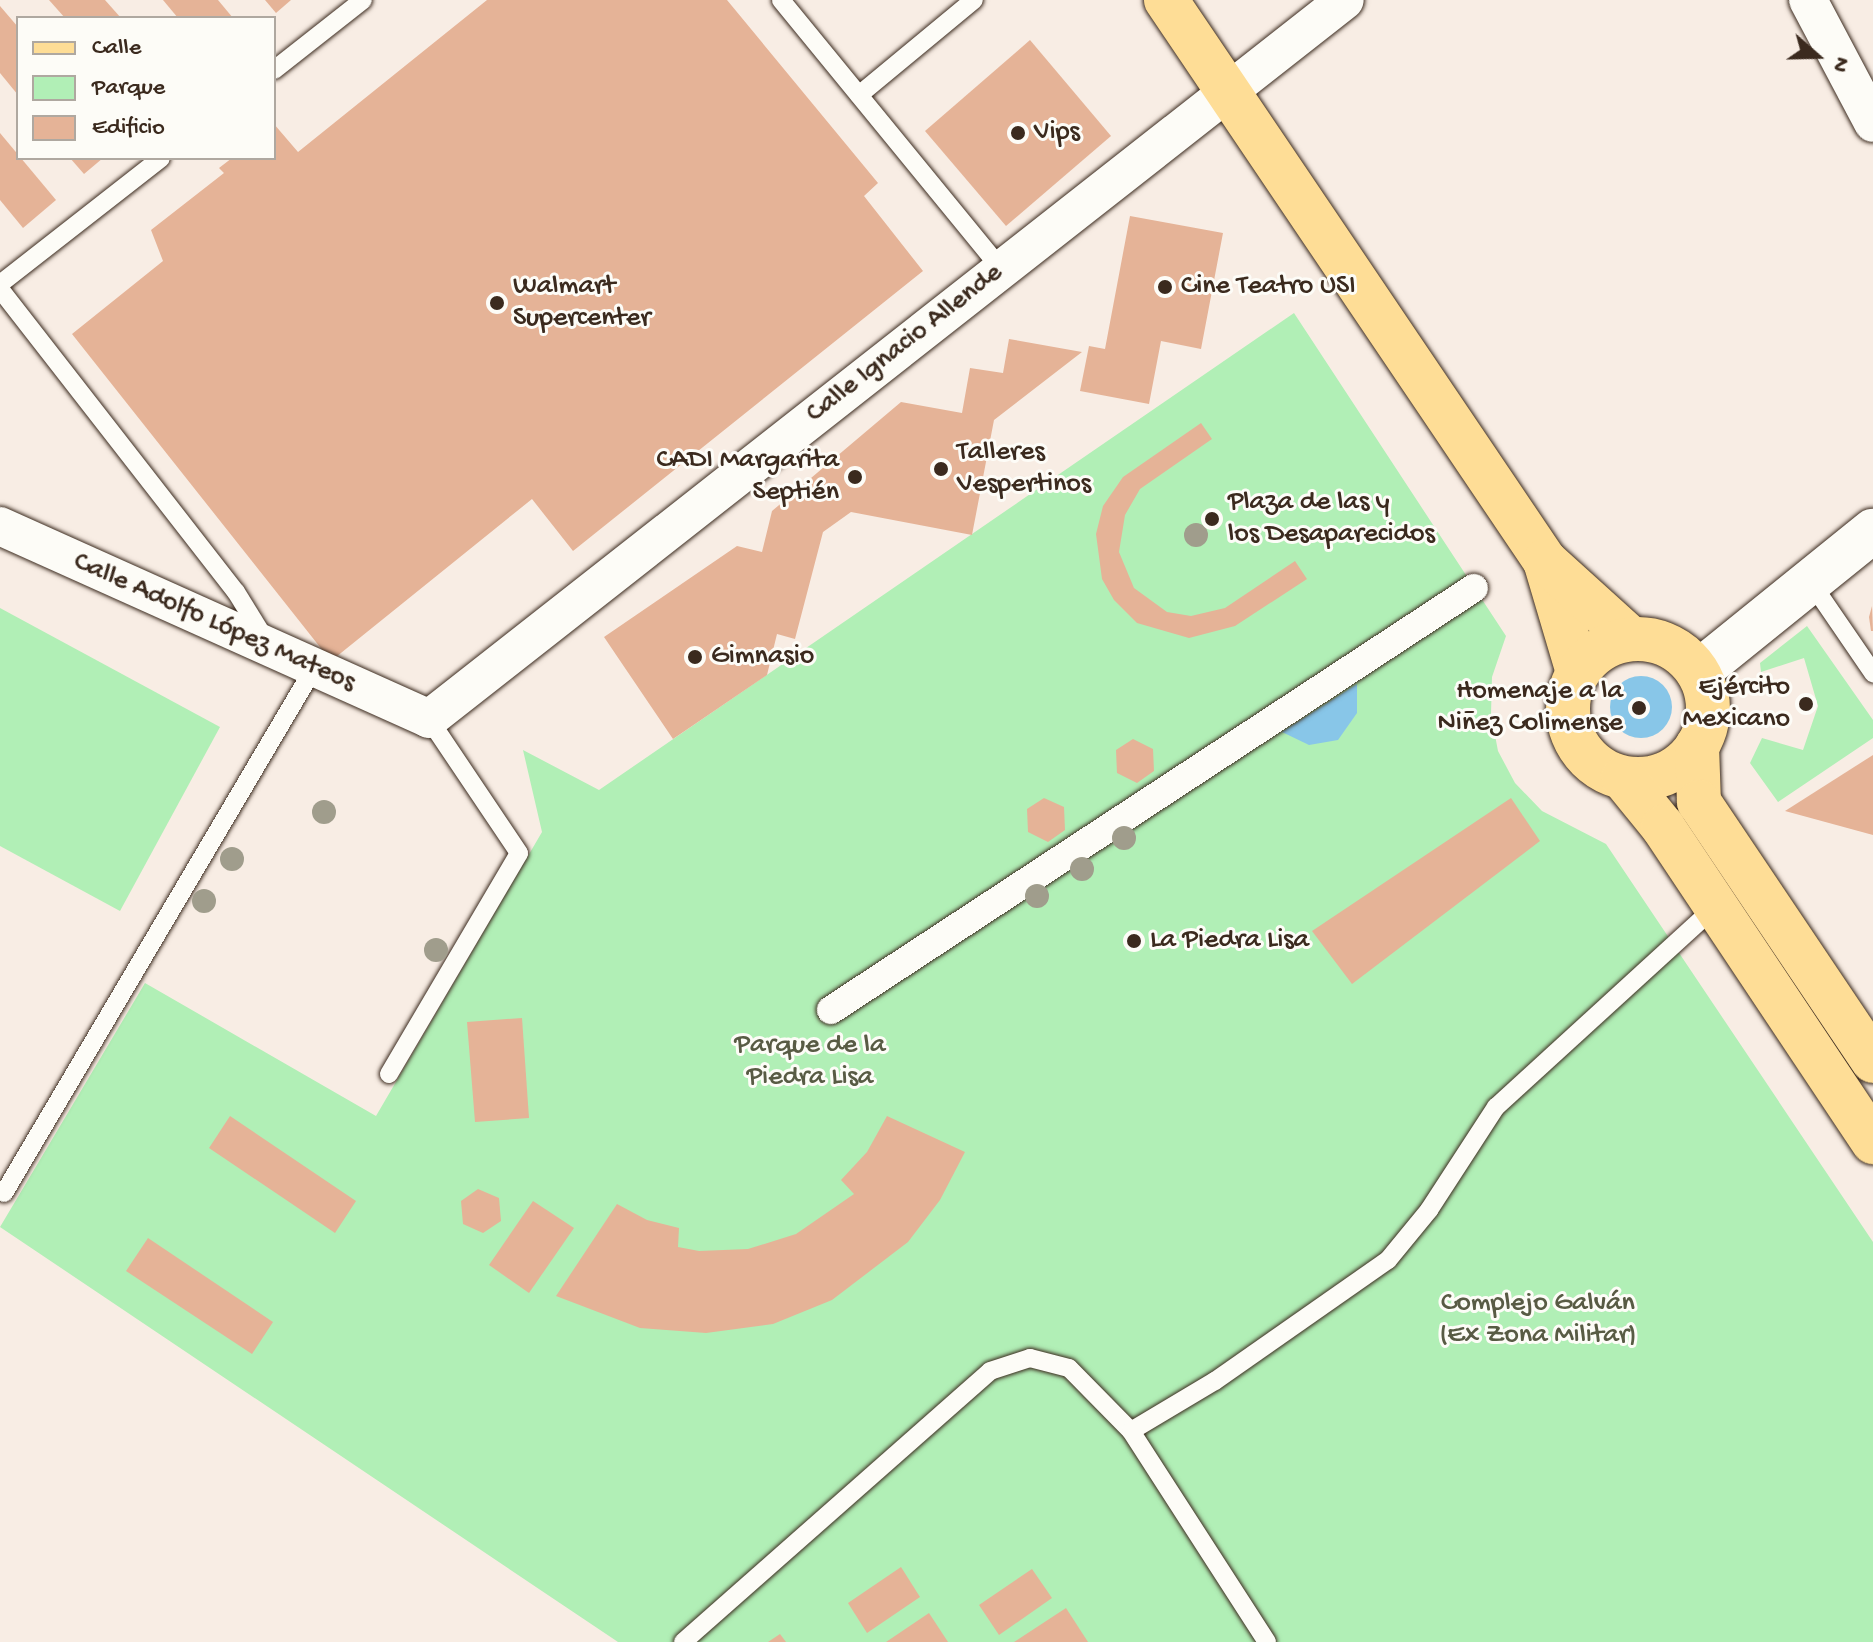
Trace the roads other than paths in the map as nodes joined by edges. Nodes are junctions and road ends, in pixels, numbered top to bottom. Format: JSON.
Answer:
{"nodes":[{"id":1,"x":363,"y":0,"type":"edge"},
{"id":2,"x":781,"y":0,"type":"edge"},
{"id":3,"x":974,"y":0,"type":"edge"},
{"id":4,"x":1166,"y":0,"type":"edge"},
{"id":5,"x":1345,"y":0,"type":"edge"},
{"id":6,"x":1808,"y":0,"type":"edge"},
{"id":7,"x":276,"y":68,"type":"edge"},
{"id":8,"x":1227,"y":91,"type":"junction"},
{"id":9,"x":859,"y":95,"type":"junction"},
{"id":10,"x":1873,"y":123,"type":"edge"},
{"id":11,"x":159,"y":160,"type":"edge"},
{"id":12,"x":1001,"y":269,"type":"junction"},
{"id":13,"x":0,"y":287,"type":"edge"},
{"id":14,"x":0,"y":526,"type":"edge"},
{"id":15,"x":1873,"y":531,"type":"edge"},
{"id":16,"x":1545,"y":561,"type":"junction"},
{"id":17,"x":1810,"y":581,"type":"junction"},
{"id":18,"x":1474,"y":588,"type":"dead end"},
{"id":19,"x":1631,"y":639,"type":"junction"},
{"id":20,"x":271,"y":648,"type":"junction"},
{"id":21,"x":314,"y":668,"type":"junction"},
{"id":22,"x":1577,"y":669,"type":"junction"},
{"id":23,"x":1698,"y":672,"type":"junction"},
{"id":24,"x":1873,"y":673,"type":"edge"},
{"id":25,"x":429,"y":719,"type":"junction"},
{"id":26,"x":1697,"y":746,"type":"junction"},
{"id":27,"x":1623,"y":778,"type":"junction"},
{"id":28,"x":1716,"y":906,"type":"junction"},
{"id":29,"x":831,"y":1010,"type":"dead end"},
{"id":30,"x":1873,"y":1061,"type":"edge"},
{"id":31,"x":389,"y":1074,"type":"dead end"},
{"id":32,"x":1873,"y":1142,"type":"edge"},
{"id":33,"x":4,"y":1193,"type":"dead end"},
{"id":34,"x":1131,"y":1431,"type":"junction"},
{"id":35,"x":683,"y":1642,"type":"edge"},
{"id":36,"x":1267,"y":1642,"type":"edge"}],
"edges":[{"from":1,"to":7,"type":"lane"},
{"from":2,"to":9,"type":"lane"},
{"from":3,"to":9,"type":"lane"},
{"from":4,"to":8,"type":"main road"},
{"from":5,"to":8,"type":"street","name":"Calle Ignacio Allende"},
{"from":6,"to":10,"type":"street"},
{"from":8,"to":12,"type":"street","name":"Calle Ignacio Allende"},
{"from":8,"to":16,"type":"main road"},
{"from":9,"to":12,"type":"lane"},
{"from":11,"to":13,"type":"lane"},
{"from":12,"to":25,"type":"street","name":"Calle Ignacio Allende"},
{"from":13,"to":20,"type":"lane"},
{"from":14,"to":20,"type":"street","name":"Calle Adolfo López Mateos"},
{"from":15,"to":17,"type":"street"},
{"from":16,"to":19,"type":"main road"},
{"from":16,"to":22,"type":"main road"},
{"from":17,"to":23,"type":"street"},
{"from":17,"to":24,"type":"lane"},
{"from":18,"to":29,"type":"street"},
{"from":19,"to":22,"type":"main road"},
{"from":19,"to":23,"type":"main road"},
{"from":20,"to":21,"type":"street","name":"Calle Adolfo López Mateos"},
{"from":21,"to":25,"type":"street","name":"Calle Adolfo López Mateos"},
{"from":21,"to":33,"type":"lane"},
{"from":22,"to":27,"type":"main road"},
{"from":23,"to":26,"type":"main road"},
{"from":25,"to":31,"type":"lane"},
{"from":26,"to":27,"type":"main road"},
{"from":26,"to":30,"type":"main road"},
{"from":27,"to":28,"type":"main road"},
{"from":28,"to":32,"type":"main road"},
{"from":28,"to":34,"type":"lane"},
{"from":34,"to":35,"type":"lane"},
{"from":34,"to":36,"type":"lane"}]}
